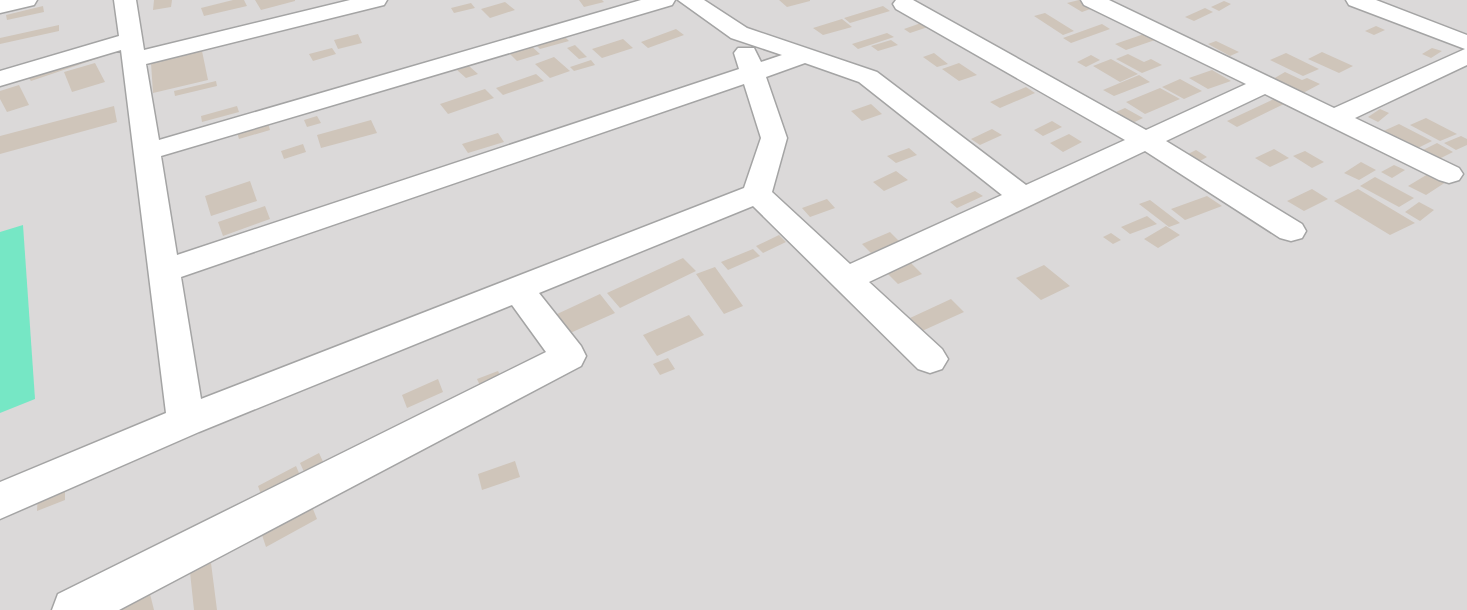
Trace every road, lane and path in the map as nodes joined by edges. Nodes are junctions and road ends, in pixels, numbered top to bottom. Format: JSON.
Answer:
{"nodes":[{"id":1,"x":26,"y":0,"type":"edge"},
{"id":2,"x":124,"y":0,"type":"edge"},
{"id":3,"x":376,"y":0,"type":"edge"},
{"id":4,"x":664,"y":0,"type":"edge"},
{"id":5,"x":689,"y":0,"type":"edge"},
{"id":6,"x":1092,"y":0,"type":"edge"},
{"id":7,"x":1357,"y":0,"type":"edge"},
{"id":8,"x":904,"y":4,"type":"dead end"},
{"id":9,"x":0,"y":7,"type":"edge"},
{"id":10,"x":739,"y":33,"type":"junction"},
{"id":11,"x":1467,"y":44,"type":"edge"},
{"id":12,"x":132,"y":50,"type":"junction"},
{"id":13,"x":806,"y":55,"type":"junction"},
{"id":14,"x":1467,"y":56,"type":"edge"},
{"id":15,"x":753,"y":73,"type":"junction"},
{"id":16,"x":0,"y":79,"type":"edge"},
{"id":17,"x":1265,"y":85,"type":"junction"},
{"id":18,"x":1334,"y":118,"type":"junction"},
{"id":19,"x":1145,"y":141,"type":"junction"},
{"id":20,"x":146,"y":152,"type":"junction"},
{"id":21,"x":1449,"y":174,"type":"dead end"},
{"id":22,"x":758,"y":194,"type":"junction"},
{"id":23,"x":1023,"y":197,"type":"junction"},
{"id":24,"x":1291,"y":231,"type":"dead end"},
{"id":25,"x":164,"y":271,"type":"junction"},
{"id":26,"x":847,"y":279,"type":"junction"},
{"id":27,"x":518,"y":289,"type":"junction"},
{"id":28,"x":930,"y":359,"type":"dead end"},
{"id":29,"x":186,"y":421,"type":"junction"},
{"id":30,"x":0,"y":501,"type":"edge"},
{"id":31,"x":74,"y":610,"type":"edge"}],
"edges":[{"from":1,"to":9,"type":"street"},
{"from":2,"to":12,"type":"street"},
{"from":3,"to":12,"type":"street"},
{"from":4,"to":20,"type":"street"},
{"from":5,"to":10,"type":"street"},
{"from":6,"to":17,"type":"street"},
{"from":7,"to":11,"type":"street"},
{"from":8,"to":19,"type":"street"},
{"from":10,"to":13,"type":"street"},
{"from":10,"to":15,"type":"street"},
{"from":12,"to":16,"type":"street"},
{"from":12,"to":20,"type":"street"},
{"from":13,"to":15,"type":"street"},
{"from":13,"to":23,"type":"street"},
{"from":14,"to":18,"type":"street"},
{"from":15,"to":22,"type":"street"},
{"from":15,"to":25,"type":"street"},
{"from":17,"to":18,"type":"street"},
{"from":17,"to":19,"type":"street"},
{"from":18,"to":21,"type":"street"},
{"from":19,"to":23,"type":"street"},
{"from":19,"to":24,"type":"street"},
{"from":20,"to":25,"type":"street"},
{"from":22,"to":26,"type":"street"},
{"from":22,"to":27,"type":"street"},
{"from":23,"to":26,"type":"street"},
{"from":25,"to":29,"type":"street"},
{"from":26,"to":28,"type":"street"},
{"from":27,"to":29,"type":"street"},
{"from":27,"to":31,"type":"street"},
{"from":29,"to":30,"type":"street"}]}
